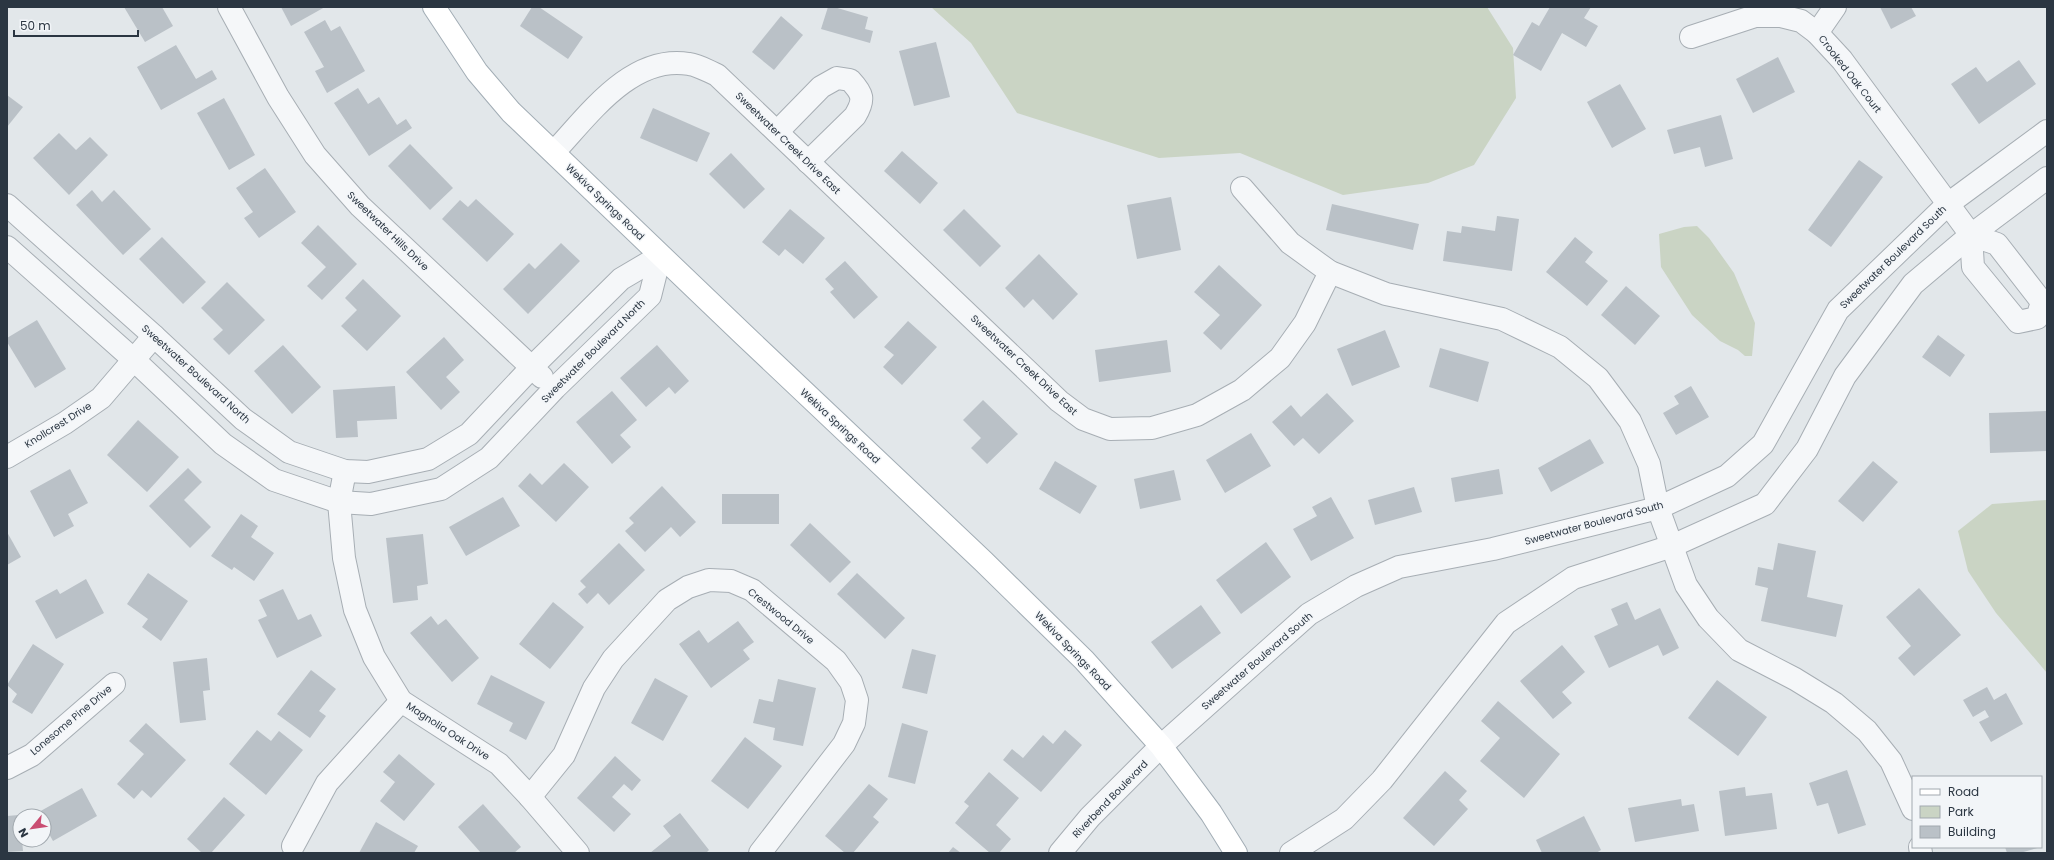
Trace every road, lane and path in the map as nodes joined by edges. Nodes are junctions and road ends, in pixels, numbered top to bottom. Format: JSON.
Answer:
{"nodes":[{"id":1,"x":229,"y":7,"type":"edge"},
{"id":2,"x":434,"y":7,"type":"edge"},
{"id":3,"x":1834,"y":7,"type":"edge"},
{"id":4,"x":1783,"y":12,"type":"edge"},
{"id":5,"x":1817,"y":33,"type":"junction"},
{"id":6,"x":1691,"y":37,"type":"dead end"},
{"id":7,"x":2047,"y":131,"type":"edge"},
{"id":8,"x":777,"y":132,"type":"junction"},
{"id":9,"x":554,"y":152,"type":"junction"},
{"id":10,"x":808,"y":162,"type":"junction"},
{"id":11,"x":2047,"y":178,"type":"edge"},
{"id":12,"x":1242,"y":188,"type":"dead end"},
{"id":13,"x":1948,"y":204,"type":"junction"},
{"id":14,"x":7,"y":205,"type":"edge"},
{"id":15,"x":1970,"y":235,"type":"junction"},
{"id":16,"x":7,"y":246,"type":"edge"},
{"id":17,"x":660,"y":256,"type":"junction"},
{"id":18,"x":1330,"y":272,"type":"junction"},
{"id":19,"x":154,"y":336,"type":"junction"},
{"id":20,"x":133,"y":359,"type":"junction"},
{"id":21,"x":532,"y":367,"type":"junction"},
{"id":22,"x":555,"y":388,"type":"junction"},
{"id":23,"x":7,"y":457,"type":"edge"},
{"id":24,"x":345,"y":471,"type":"junction"},
{"id":25,"x":338,"y":502,"type":"junction"},
{"id":26,"x":1658,"y":508,"type":"junction"},
{"id":27,"x":1672,"y":546,"type":"junction"},
{"id":28,"x":114,"y":684,"type":"dead end"},
{"id":29,"x":402,"y":701,"type":"junction"},
{"id":30,"x":1161,"y":746,"type":"junction"},
{"id":31,"x":7,"y":768,"type":"edge"},
{"id":32,"x":530,"y":796,"type":"junction"},
{"id":33,"x":1912,"y":807,"type":"edge"},
{"id":34,"x":293,"y":846,"type":"dead end"},
{"id":35,"x":578,"y":853,"type":"edge"},
{"id":36,"x":760,"y":853,"type":"edge"},
{"id":37,"x":1060,"y":853,"type":"edge"},
{"id":38,"x":1236,"y":853,"type":"edge"},
{"id":39,"x":1291,"y":853,"type":"edge"}],
"edges":[{"from":1,"to":21,"type":"street","name":"Sweetwater Hills Drive"},
{"from":2,"to":9,"type":"main road","name":"Wekiva Springs Road"},
{"from":3,"to":5,"type":"street"},
{"from":4,"to":5,"type":"street","name":"Crooked Oak Court"},
{"from":4,"to":6,"type":"street","name":"Crooked Oak Court"},
{"from":5,"to":13,"type":"street","name":"Crooked Oak Court"},
{"from":7,"to":13,"type":"street","name":"Sweetwater Boulevard South"},
{"from":8,"to":9,"type":"street","name":"Sweetwater Creek Drive East"},
{"from":8,"to":10,"type":"street","name":"Sweetwater Creek Drive East"},
{"from":8,"to":10,"type":"street"},
{"from":9,"to":17,"type":"main road","name":"Wekiva Springs Road"},
{"from":10,"to":18,"type":"street","name":"Sweetwater Creek Drive East"},
{"from":11,"to":15,"type":"street"},
{"from":12,"to":18,"type":"street"},
{"from":13,"to":15,"type":"street","name":"Crooked Oak Court"},
{"from":13,"to":26,"type":"street","name":"Sweetwater Boulevard South"},
{"from":14,"to":19,"type":"street","name":"Sweetwater Boulevard North"},
{"from":15,"to":27,"type":"street"},
{"from":16,"to":20,"type":"street","name":"Sweetwater Boulevard North"},
{"from":17,"to":21,"type":"street","name":"Sweetwater Boulevard North"},
{"from":17,"to":22,"type":"street","name":"Sweetwater Boulevard North"},
{"from":17,"to":30,"type":"main road","name":"Wekiva Springs Road"},
{"from":18,"to":26,"type":"street"},
{"from":19,"to":20,"type":"street","name":"Knollcrest Drive"},
{"from":19,"to":24,"type":"street","name":"Sweetwater Boulevard North"},
{"from":20,"to":23,"type":"street","name":"Knollcrest Drive"},
{"from":20,"to":25,"type":"street","name":"Sweetwater Boulevard North"},
{"from":21,"to":22,"type":"street","name":"Sweetwater Hills Drive"},
{"from":21,"to":24,"type":"street","name":"Sweetwater Boulevard North"},
{"from":22,"to":25,"type":"street","name":"Sweetwater Boulevard North"},
{"from":24,"to":25,"type":"street","name":"Magnolia Oak Drive"},
{"from":25,"to":29,"type":"street","name":"Magnolia Oak Drive"},
{"from":26,"to":27,"type":"street"},
{"from":26,"to":30,"type":"street","name":"Sweetwater Boulevard South"},
{"from":27,"to":33,"type":"street"},
{"from":27,"to":39,"type":"street"},
{"from":28,"to":31,"type":"street","name":"Lonesome Pine Drive"},
{"from":29,"to":32,"type":"street","name":"Magnolia Oak Drive"},
{"from":29,"to":34,"type":"street"},
{"from":30,"to":37,"type":"street","name":"Riverbend Boulevard"},
{"from":30,"to":38,"type":"main road","name":"Wekiva Springs Road"},
{"from":32,"to":35,"type":"street","name":"Magnolia Oak Drive"},
{"from":32,"to":36,"type":"street","name":"Crestwood Drive"}]}
